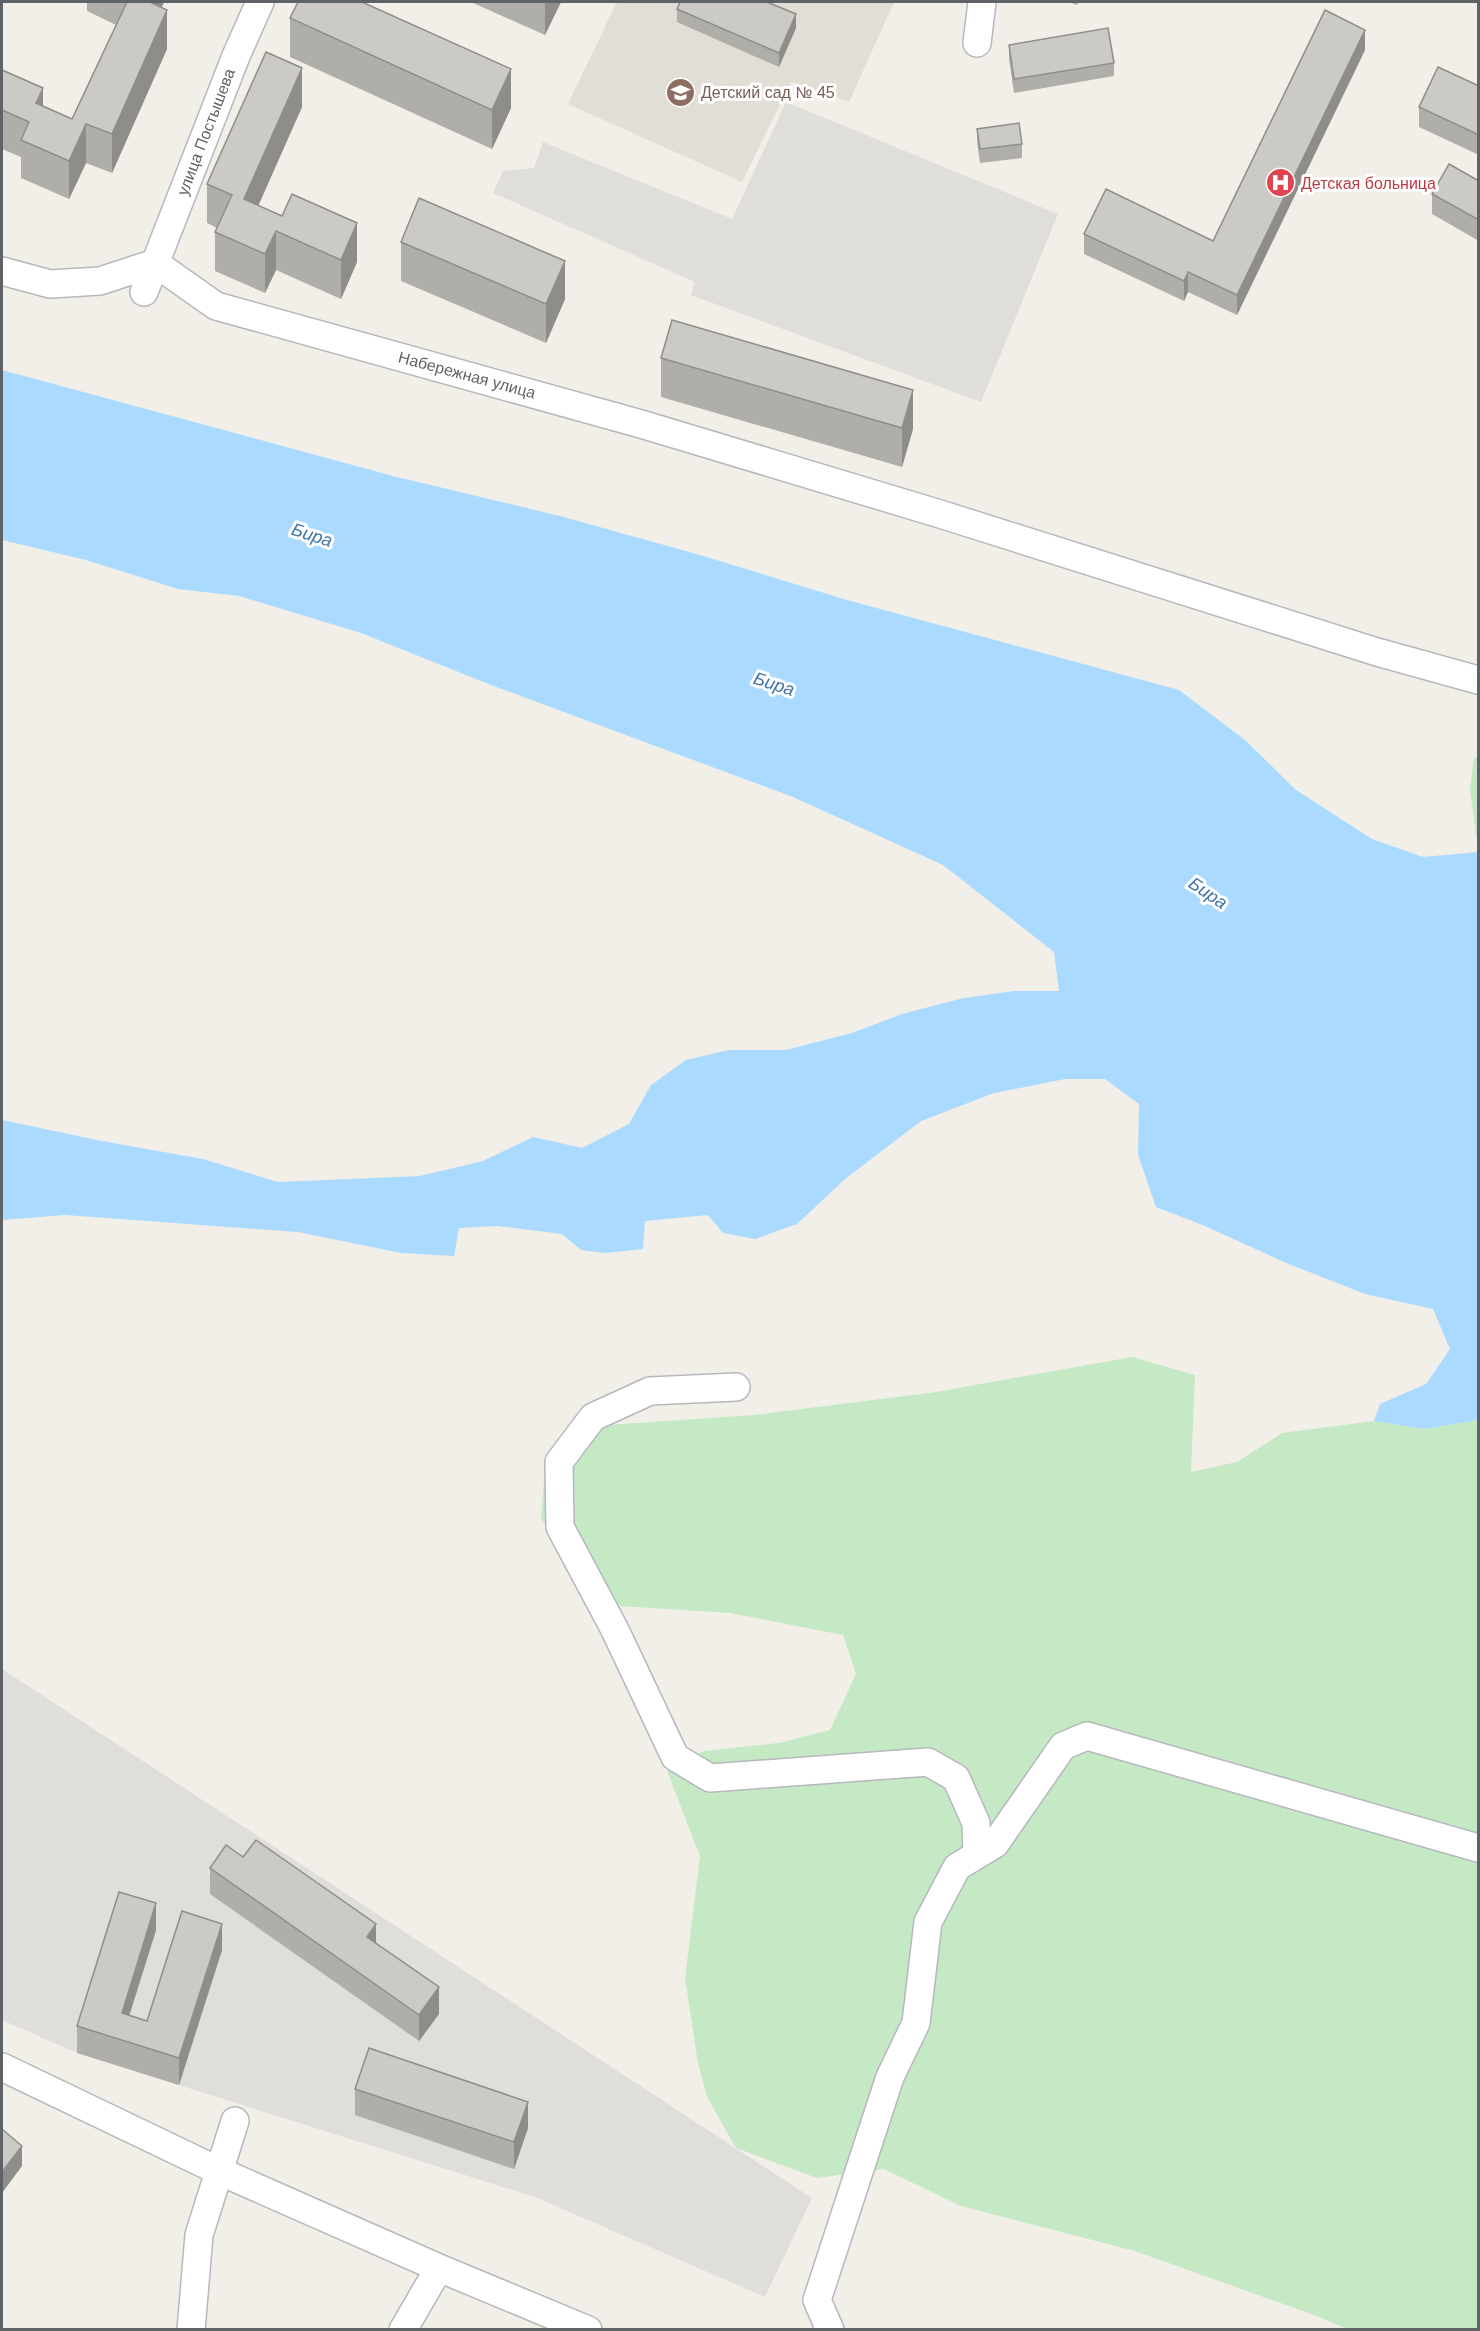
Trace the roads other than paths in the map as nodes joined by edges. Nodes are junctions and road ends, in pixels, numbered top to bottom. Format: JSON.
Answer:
{"nodes":[{"id":1,"x":260,"y":2,"type":"edge"},
{"id":2,"x":982,"y":2,"type":"edge"},
{"id":3,"x":977,"y":43,"type":"dead end"},
{"id":4,"x":155,"y":263,"type":"junction"},
{"id":5,"x":2,"y":271,"type":"edge"},
{"id":6,"x":144,"y":292,"type":"dead end"},
{"id":7,"x":1479,"y":680,"type":"edge"},
{"id":8,"x":735,"y":1387,"type":"dead end"},
{"id":9,"x":1479,"y":1848,"type":"edge"},
{"id":10,"x":977,"y":1855,"type":"junction"},
{"id":11,"x":2,"y":2067,"type":"edge"},
{"id":12,"x":235,"y":2121,"type":"dead end"},
{"id":13,"x":219,"y":2171,"type":"junction"},
{"id":14,"x":439,"y":2268,"type":"junction"},
{"id":15,"x":191,"y":2330,"type":"edge"},
{"id":16,"x":403,"y":2330,"type":"edge"},
{"id":17,"x":588,"y":2330,"type":"edge"},
{"id":18,"x":830,"y":2330,"type":"edge"}],
"edges":[{"from":1,"to":4,"type":"street","name":"улица Постышева"},
{"from":2,"to":3,"type":"street"},
{"from":4,"to":5,"type":"street"},
{"from":4,"to":6,"type":"street","name":"улица Постышева"},
{"from":4,"to":7,"type":"street","name":"Набережная улица"},
{"from":8,"to":10,"type":"street"},
{"from":9,"to":10,"type":"street"},
{"from":10,"to":18,"type":"street"},
{"from":11,"to":13,"type":"street"},
{"from":12,"to":13,"type":"street"},
{"from":13,"to":14,"type":"street"},
{"from":13,"to":15,"type":"street"},
{"from":14,"to":16,"type":"street"},
{"from":14,"to":17,"type":"street"}]}
